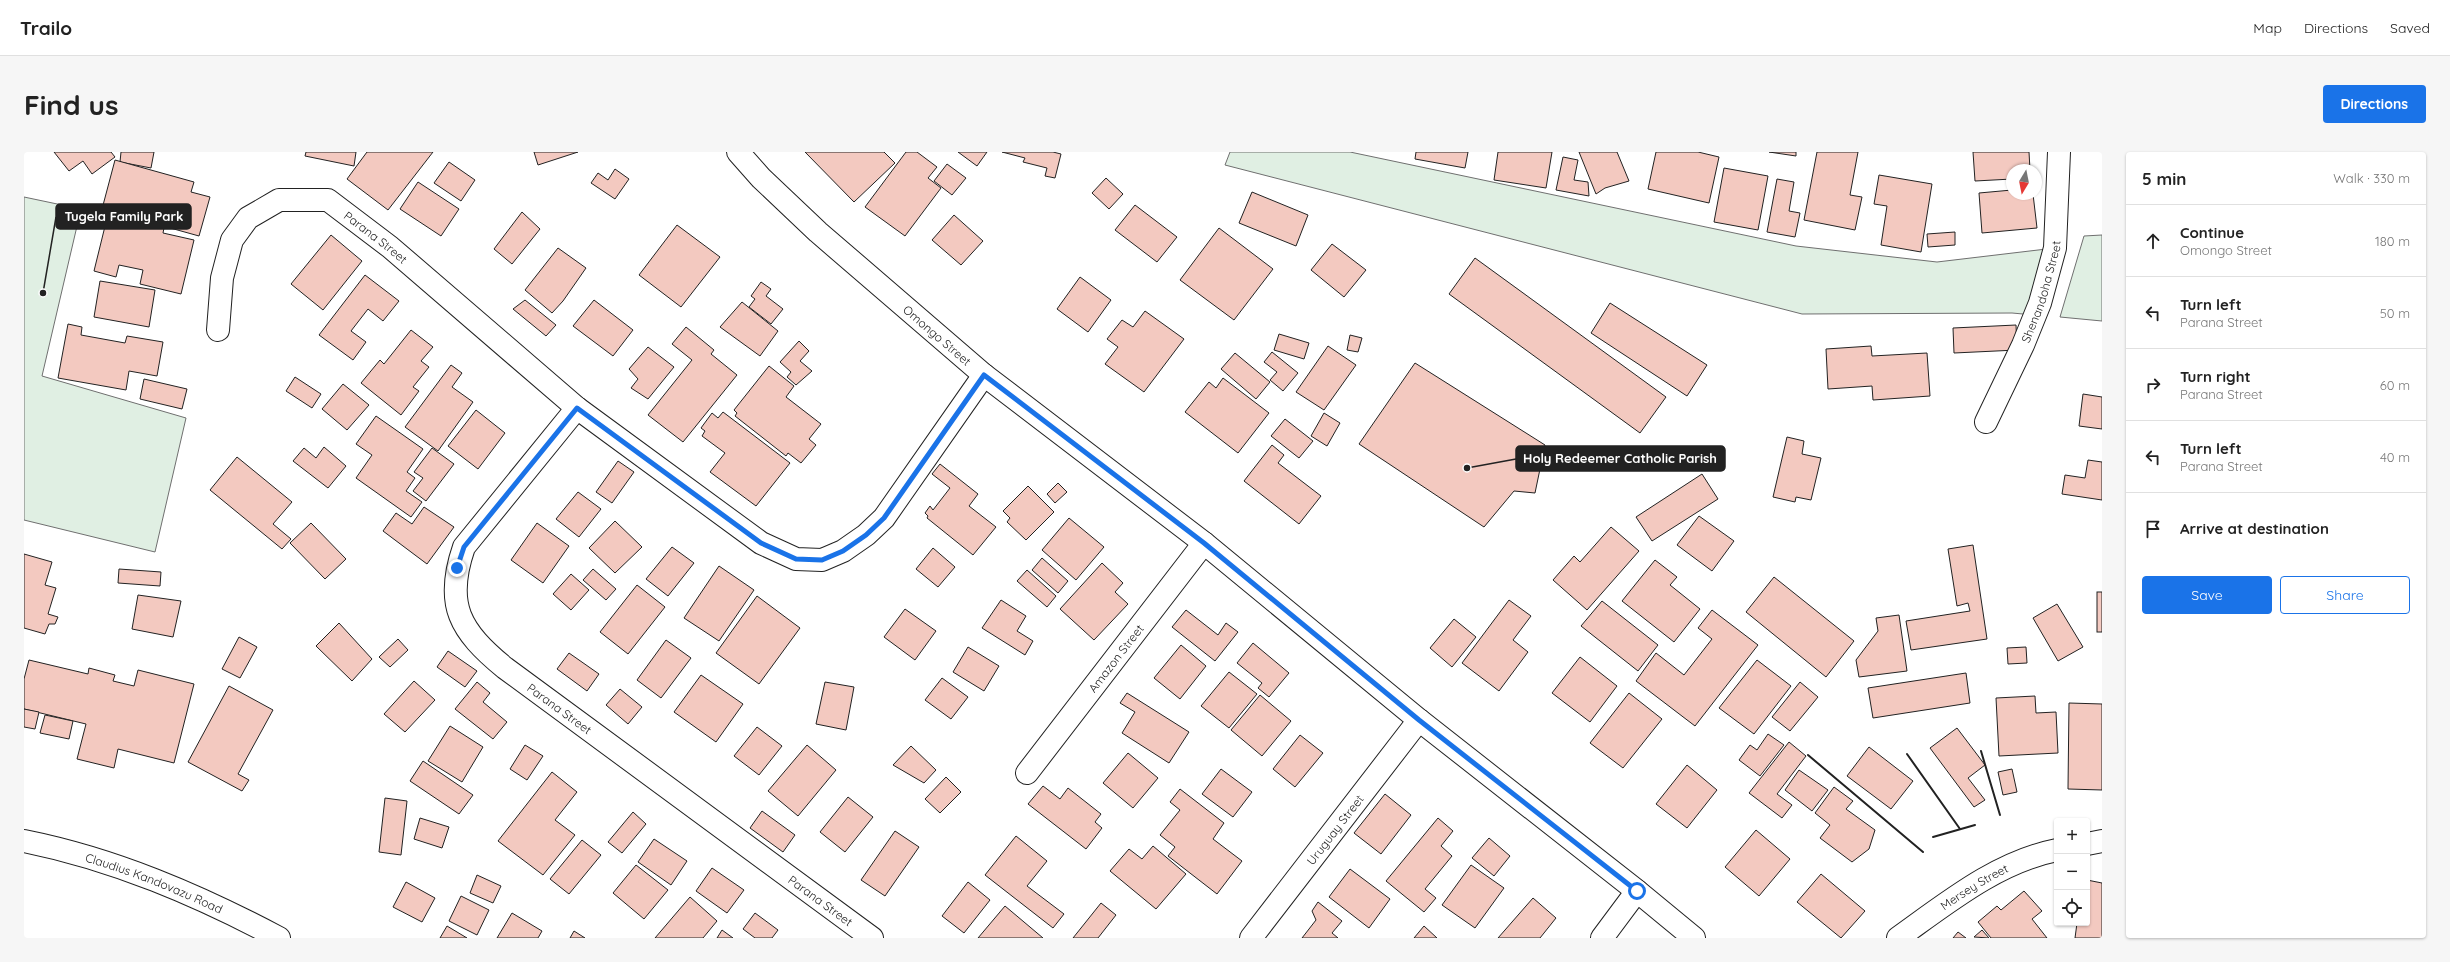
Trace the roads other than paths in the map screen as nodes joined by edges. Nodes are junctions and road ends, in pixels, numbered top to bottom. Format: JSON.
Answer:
{"nodes":[{"id":1,"x":738,"y":152,"type":"edge"},
{"id":2,"x":2059,"y":152,"type":"edge"},
{"id":3,"x":218,"y":330,"type":"dead end"},
{"id":4,"x":984,"y":375,"type":"junction"},
{"id":5,"x":577,"y":408,"type":"junction"},
{"id":6,"x":1986,"y":422,"type":"dead end"},
{"id":7,"x":1204,"y":543,"type":"junction"},
{"id":8,"x":1419,"y":720,"type":"junction"},
{"id":9,"x":1027,"y":773,"type":"dead end"},
{"id":10,"x":24,"y":841,"type":"edge"},
{"id":11,"x":2102,"y":841,"type":"edge"},
{"id":12,"x":2090,"y":843,"type":"edge"},
{"id":13,"x":2054,"y":851,"type":"edge"},
{"id":14,"x":1637,"y":891,"type":"junction"},
{"id":15,"x":279,"y":938,"type":"edge"},
{"id":16,"x":872,"y":938,"type":"edge"},
{"id":17,"x":1251,"y":938,"type":"edge"},
{"id":18,"x":1602,"y":938,"type":"edge"},
{"id":19,"x":1694,"y":938,"type":"edge"},
{"id":20,"x":1898,"y":938,"type":"edge"}],
"edges":[{"from":1,"to":4,"type":"street","name":"Omongo Street"},
{"from":2,"to":6,"type":"street","name":"Shenandoha Street"},
{"from":3,"to":5,"type":"street","name":"Parana Street"},
{"from":4,"to":5,"type":"street","name":"Parana Street"},
{"from":4,"to":7,"type":"street","name":"Omongo Street"},
{"from":5,"to":16,"type":"street","name":"Parana Street"},
{"from":7,"to":8,"type":"street","name":"Omongo Street"},
{"from":7,"to":9,"type":"street","name":"Amazon Street"},
{"from":8,"to":14,"type":"street","name":"Omongo Street"},
{"from":8,"to":17,"type":"street","name":"Uruguay Street"},
{"from":10,"to":15,"type":"street","name":"Claudius Kandovazu Road"},
{"from":11,"to":12,"type":"street"},
{"from":13,"to":20,"type":"street","name":"Mersey Street"},
{"from":14,"to":18,"type":"street"},
{"from":14,"to":19,"type":"street","name":"Omongo Street"}]}
